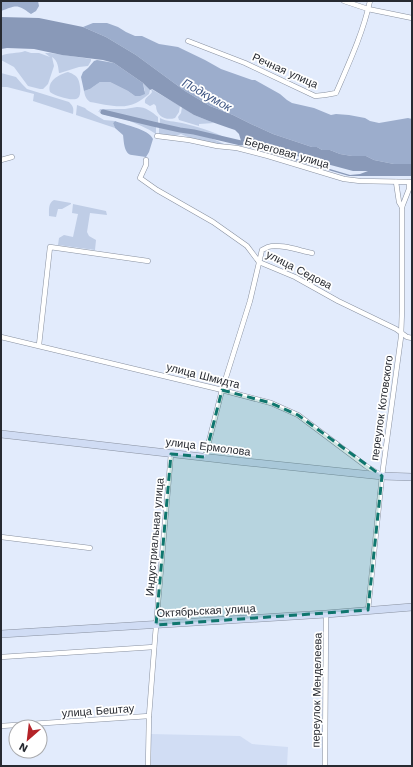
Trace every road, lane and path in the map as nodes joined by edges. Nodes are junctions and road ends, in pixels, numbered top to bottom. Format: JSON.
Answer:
{"nodes":[{"id":1,"x":344,"y":1,"type":"edge"},
{"id":2,"x":370,"y":1,"type":"edge"},
{"id":3,"x":368,"y":9,"type":"junction"},
{"id":4,"x":412,"y":18,"type":"edge"},
{"id":5,"x":188,"y":41,"type":"dead end"},
{"id":6,"x":157,"y":136,"type":"dead end"},
{"id":7,"x":12,"y":157,"type":"dead end"},
{"id":8,"x":1,"y":160,"type":"edge"},
{"id":9,"x":146,"y":160,"type":"dead end"},
{"id":10,"x":396,"y":182,"type":"junction"},
{"id":11,"x":410,"y":182,"type":"edge"},
{"id":12,"x":402,"y":207,"type":"junction"},
{"id":13,"x":312,"y":253,"type":"dead end"},
{"id":14,"x":148,"y":261,"type":"dead end"},
{"id":15,"x":259,"y":262,"type":"junction"},
{"id":16,"x":401,"y":332,"type":"junction"},
{"id":17,"x":1,"y":337,"type":"edge"},
{"id":18,"x":412,"y":338,"type":"edge"},
{"id":19,"x":39,"y":345,"type":"junction"},
{"id":20,"x":222,"y":390,"type":"junction"},
{"id":21,"x":1,"y":434,"type":"edge"},
{"id":22,"x":171,"y":454,"type":"junction"},
{"id":23,"x":205,"y":457,"type":"junction"},
{"id":24,"x":382,"y":476,"type":"junction"},
{"id":25,"x":412,"y":477,"type":"edge"},
{"id":26,"x":1,"y":537,"type":"edge"},
{"id":27,"x":90,"y":548,"type":"dead end"},
{"id":28,"x":412,"y":607,"type":"edge"},
{"id":29,"x":368,"y":610,"type":"junction"},
{"id":30,"x":326,"y":614,"type":"junction"},
{"id":31,"x":156,"y":625,"type":"junction"},
{"id":32,"x":1,"y":634,"type":"edge"},
{"id":33,"x":154,"y":648,"type":"junction"},
{"id":34,"x":1,"y":657,"type":"edge"},
{"id":35,"x":149,"y":716,"type":"junction"},
{"id":36,"x":1,"y":726,"type":"edge"},
{"id":37,"x":148,"y":766,"type":"edge"},
{"id":38,"x":325,"y":766,"type":"edge"}],
"edges":[{"from":1,"to":3,"type":"street"},
{"from":2,"to":3,"type":"street"},
{"from":3,"to":4,"type":"street"},
{"from":3,"to":5,"type":"street","name":"Речная улица"},
{"from":6,"to":10,"type":"street","name":"Береговая улица"},
{"from":7,"to":8,"type":"street"},
{"from":9,"to":15,"type":"street","name":"улица Седова"},
{"from":10,"to":11,"type":"street","name":"Береговая улица"},
{"from":10,"to":12,"type":"street","name":"переулок Котовского"},
{"from":11,"to":12,"type":"street","name":"переулок Котовского"},
{"from":12,"to":16,"type":"street","name":"переулок Котовского"},
{"from":13,"to":15,"type":"street"},
{"from":14,"to":19,"type":"street"},
{"from":15,"to":16,"type":"street","name":"улица Седова"},
{"from":15,"to":20,"type":"street"},
{"from":16,"to":18,"type":"street","name":"улица Седова"},
{"from":16,"to":24,"type":"street","name":"переулок Котовского"},
{"from":17,"to":19,"type":"street","name":"улица Шмидта"},
{"from":19,"to":20,"type":"street","name":"улица Шмидта"},
{"from":20,"to":23,"type":"street"},
{"from":20,"to":24,"type":"street","name":"улица Шмидта"},
{"from":21,"to":22,"type":"street","name":"улица Ермолова"},
{"from":22,"to":23,"type":"street","name":"улица Ермолова"},
{"from":22,"to":31,"type":"street","name":"Индустриальная улица"},
{"from":23,"to":24,"type":"street","name":"улица Ермолова"},
{"from":24,"to":25,"type":"street","name":"улица Ермолова"},
{"from":24,"to":29,"type":"street","name":"переулок Котовского"},
{"from":26,"to":27,"type":"street"},
{"from":28,"to":29,"type":"street","name":"Октябрьская улица"},
{"from":29,"to":30,"type":"street","name":"Октябрьская улица"},
{"from":30,"to":31,"type":"street","name":"Октябрьская улица"},
{"from":30,"to":38,"type":"street","name":"переулок Менделеева"},
{"from":31,"to":32,"type":"street","name":"Октябрьская улица"},
{"from":31,"to":33,"type":"street","name":"Индустриальная улица"},
{"from":33,"to":34,"type":"street"},
{"from":33,"to":35,"type":"street","name":"Индустриальная улица"},
{"from":35,"to":36,"type":"street","name":"улица Бештау"},
{"from":35,"to":37,"type":"street","name":"Индустриальная улица"}]}
